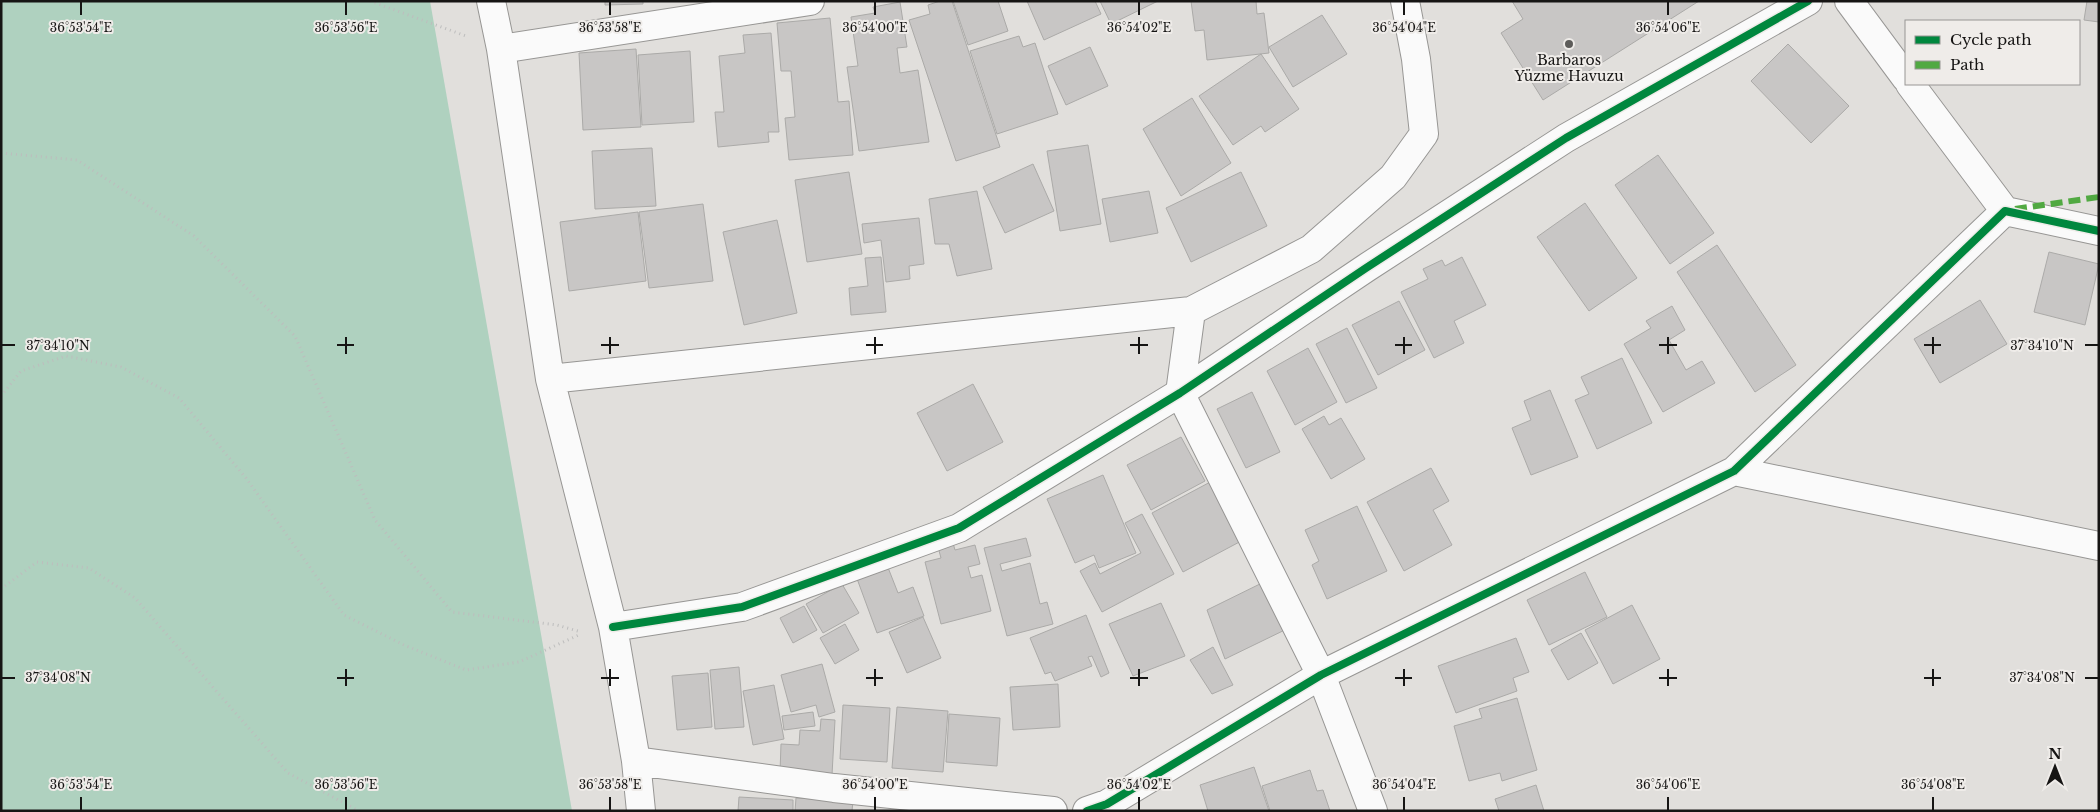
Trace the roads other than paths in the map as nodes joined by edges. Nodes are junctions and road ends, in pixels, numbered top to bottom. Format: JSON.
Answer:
{"nodes":[{"id":1,"x":491,"y":1,"type":"edge"},
{"id":2,"x":810,"y":1,"type":"edge"},
{"id":3,"x":1406,"y":1,"type":"edge"},
{"id":4,"x":1808,"y":1,"type":"edge"},
{"id":5,"x":1849,"y":1,"type":"edge"},
{"id":6,"x":502,"y":49,"type":"junction"},
{"id":7,"x":1905,"y":77,"type":"edge"},
{"id":8,"x":1911,"y":85,"type":"edge"},
{"id":9,"x":2005,"y":210,"type":"junction"},
{"id":10,"x":2099,"y":231,"type":"edge"},
{"id":11,"x":1191,"y":311,"type":"junction"},
{"id":12,"x":550,"y":379,"type":"junction"},
{"id":13,"x":1180,"y":393,"type":"junction"},
{"id":14,"x":1734,"y":471,"type":"junction"},
{"id":15,"x":2099,"y":546,"type":"edge"},
{"id":16,"x":613,"y":627,"type":"junction"},
{"id":17,"x":1321,"y":675,"type":"junction"},
{"id":18,"x":636,"y":761,"type":"junction"},
{"id":19,"x":1101,"y":808,"type":"edge"},
{"id":20,"x":641,"y":811,"type":"edge"},
{"id":21,"x":1053,"y":811,"type":"edge"},
{"id":22,"x":1373,"y":811,"type":"edge"}],
"edges":[{"from":1,"to":6,"type":"street"},
{"from":2,"to":6,"type":"street"},
{"from":3,"to":11,"type":"street"},
{"from":4,"to":13,"type":"street"},
{"from":5,"to":7,"type":"street"},
{"from":6,"to":12,"type":"street"},
{"from":8,"to":9,"type":"street"},
{"from":9,"to":10,"type":"street"},
{"from":9,"to":14,"type":"street"},
{"from":11,"to":12,"type":"street"},
{"from":11,"to":13,"type":"street"},
{"from":12,"to":16,"type":"street"},
{"from":13,"to":16,"type":"street"},
{"from":13,"to":17,"type":"street"},
{"from":14,"to":15,"type":"street"},
{"from":14,"to":17,"type":"street"},
{"from":16,"to":18,"type":"street"},
{"from":17,"to":19,"type":"street"},
{"from":17,"to":22,"type":"street"},
{"from":18,"to":20,"type":"street"},
{"from":18,"to":21,"type":"street"}]}
